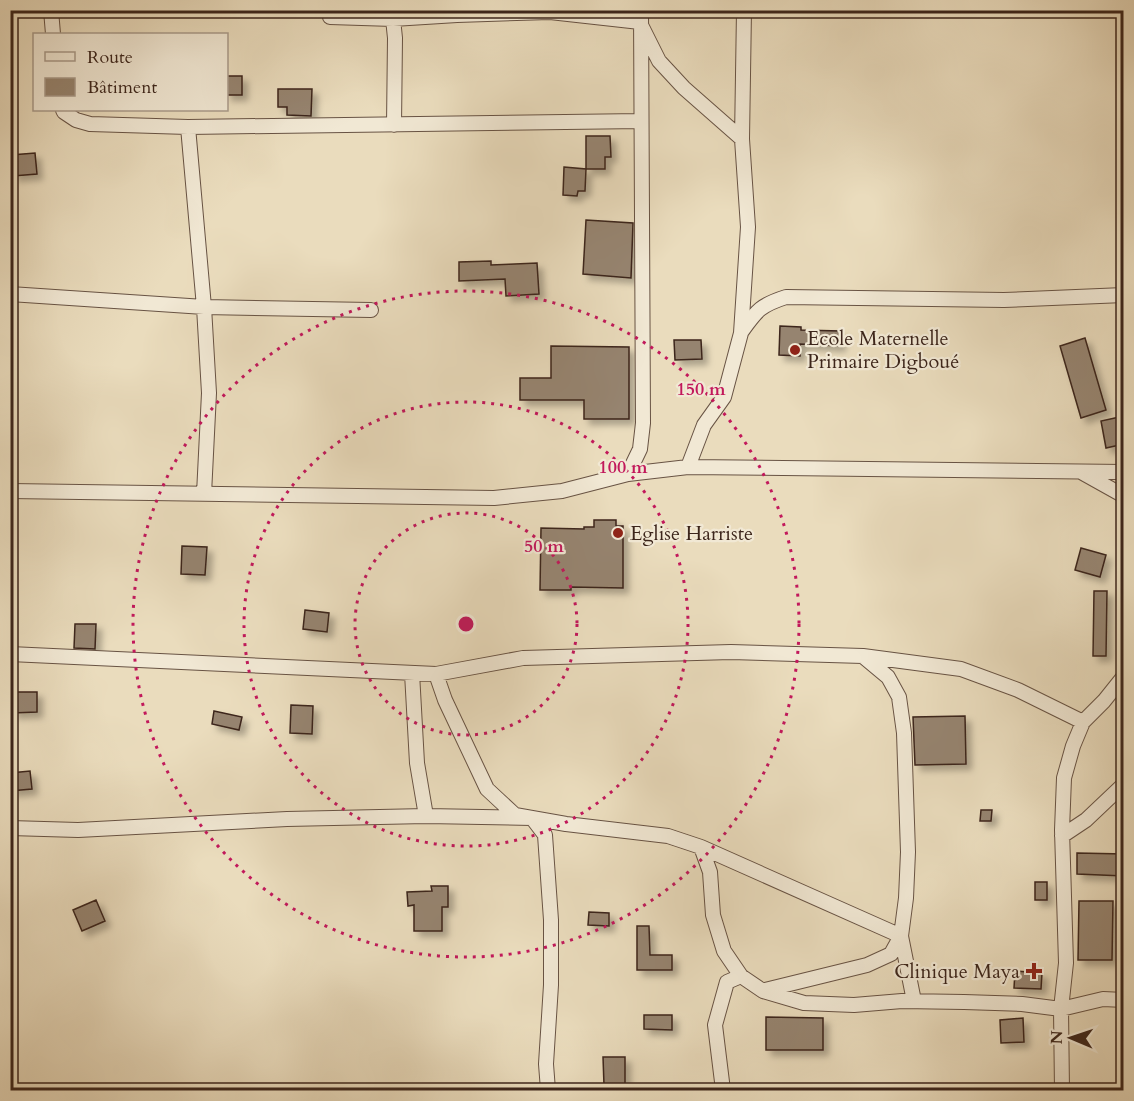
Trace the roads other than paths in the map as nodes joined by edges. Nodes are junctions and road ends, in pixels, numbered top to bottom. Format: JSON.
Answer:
{"nodes":[{"id":1,"x":51,"y":10,"type":"edge"},
{"id":2,"x":744,"y":10,"type":"edge"},
{"id":3,"x":330,"y":16,"type":"dead end"},
{"id":4,"x":640,"y":16,"type":"edge"},
{"id":5,"x":393,"y":20,"type":"junction"},
{"id":6,"x":53,"y":33,"type":"edge"},
{"id":7,"x":64,"y":111,"type":"edge"},
{"id":8,"x":641,"y":121,"type":"junction"},
{"id":9,"x":394,"y":125,"type":"junction"},
{"id":10,"x":188,"y":127,"type":"junction"},
{"id":11,"x":742,"y":140,"type":"junction"},
{"id":12,"x":10,"y":294,"type":"edge"},
{"id":13,"x":1124,"y":295,"type":"edge"},
{"id":14,"x":204,"y":307,"type":"junction"},
{"id":15,"x":371,"y":310,"type":"dead end"},
{"id":16,"x":741,"y":333,"type":"junction"},
{"id":17,"x":688,"y":467,"type":"junction"},
{"id":18,"x":1080,"y":471,"type":"junction"},
{"id":19,"x":1124,"y":472,"type":"edge"},
{"id":20,"x":628,"y":474,"type":"junction"},
{"id":21,"x":10,"y":490,"type":"edge"},
{"id":22,"x":204,"y":494,"type":"junction"},
{"id":23,"x":1124,"y":496,"type":"edge"},
{"id":24,"x":10,"y":654,"type":"edge"},
{"id":25,"x":863,"y":656,"type":"junction"},
{"id":26,"x":412,"y":673,"type":"junction"},
{"id":27,"x":436,"y":675,"type":"junction"},
{"id":28,"x":1124,"y":676,"type":"edge"},
{"id":29,"x":1083,"y":722,"type":"junction"},
{"id":30,"x":1124,"y":784,"type":"edge"},
{"id":31,"x":426,"y":816,"type":"junction"},
{"id":32,"x":532,"y":818,"type":"junction"},
{"id":33,"x":10,"y":828,"type":"edge"},
{"id":34,"x":1062,"y":836,"type":"junction"},
{"id":35,"x":700,"y":847,"type":"junction"},
{"id":36,"x":901,"y":936,"type":"junction"},
{"id":37,"x":741,"y":976,"type":"junction"},
{"id":38,"x":762,"y":991,"type":"junction"},
{"id":39,"x":1124,"y":1000,"type":"edge"},
{"id":40,"x":914,"y":1001,"type":"junction"},
{"id":41,"x":1061,"y":1009,"type":"junction"},
{"id":42,"x":548,"y":1090,"type":"edge"},
{"id":43,"x":723,"y":1090,"type":"edge"},
{"id":44,"x":1062,"y":1090,"type":"edge"}],
"edges":[{"from":1,"to":6,"type":"street"},
{"from":2,"to":11,"type":"street"},
{"from":3,"to":5,"type":"street"},
{"from":4,"to":5,"type":"street"},
{"from":4,"to":8,"type":"street"},
{"from":4,"to":11,"type":"street"},
{"from":5,"to":9,"type":"street"},
{"from":7,"to":10,"type":"street"},
{"from":8,"to":9,"type":"street"},
{"from":8,"to":20,"type":"street"},
{"from":9,"to":10,"type":"street"},
{"from":10,"to":14,"type":"street"},
{"from":11,"to":16,"type":"street"},
{"from":12,"to":14,"type":"street"},
{"from":13,"to":16,"type":"street"},
{"from":14,"to":15,"type":"street"},
{"from":14,"to":22,"type":"street"},
{"from":16,"to":17,"type":"street"},
{"from":17,"to":18,"type":"street"},
{"from":17,"to":20,"type":"street"},
{"from":18,"to":19,"type":"street"},
{"from":18,"to":23,"type":"street"},
{"from":20,"to":22,"type":"street"},
{"from":21,"to":22,"type":"street"},
{"from":24,"to":26,"type":"street"},
{"from":25,"to":27,"type":"street"},
{"from":25,"to":29,"type":"street"},
{"from":25,"to":36,"type":"street"},
{"from":26,"to":27,"type":"street"},
{"from":26,"to":31,"type":"street"},
{"from":27,"to":32,"type":"street"},
{"from":28,"to":29,"type":"street"},
{"from":29,"to":34,"type":"street"},
{"from":30,"to":34,"type":"street"},
{"from":31,"to":32,"type":"street"},
{"from":31,"to":33,"type":"street"},
{"from":32,"to":35,"type":"street"},
{"from":32,"to":42,"type":"street"},
{"from":34,"to":41,"type":"street"},
{"from":35,"to":36,"type":"street"},
{"from":35,"to":37,"type":"street"},
{"from":36,"to":38,"type":"street"},
{"from":36,"to":40,"type":"street"},
{"from":37,"to":38,"type":"street"},
{"from":37,"to":43,"type":"street"},
{"from":38,"to":40,"type":"street"},
{"from":39,"to":41,"type":"street"},
{"from":40,"to":41,"type":"street"},
{"from":41,"to":44,"type":"street"}]}
